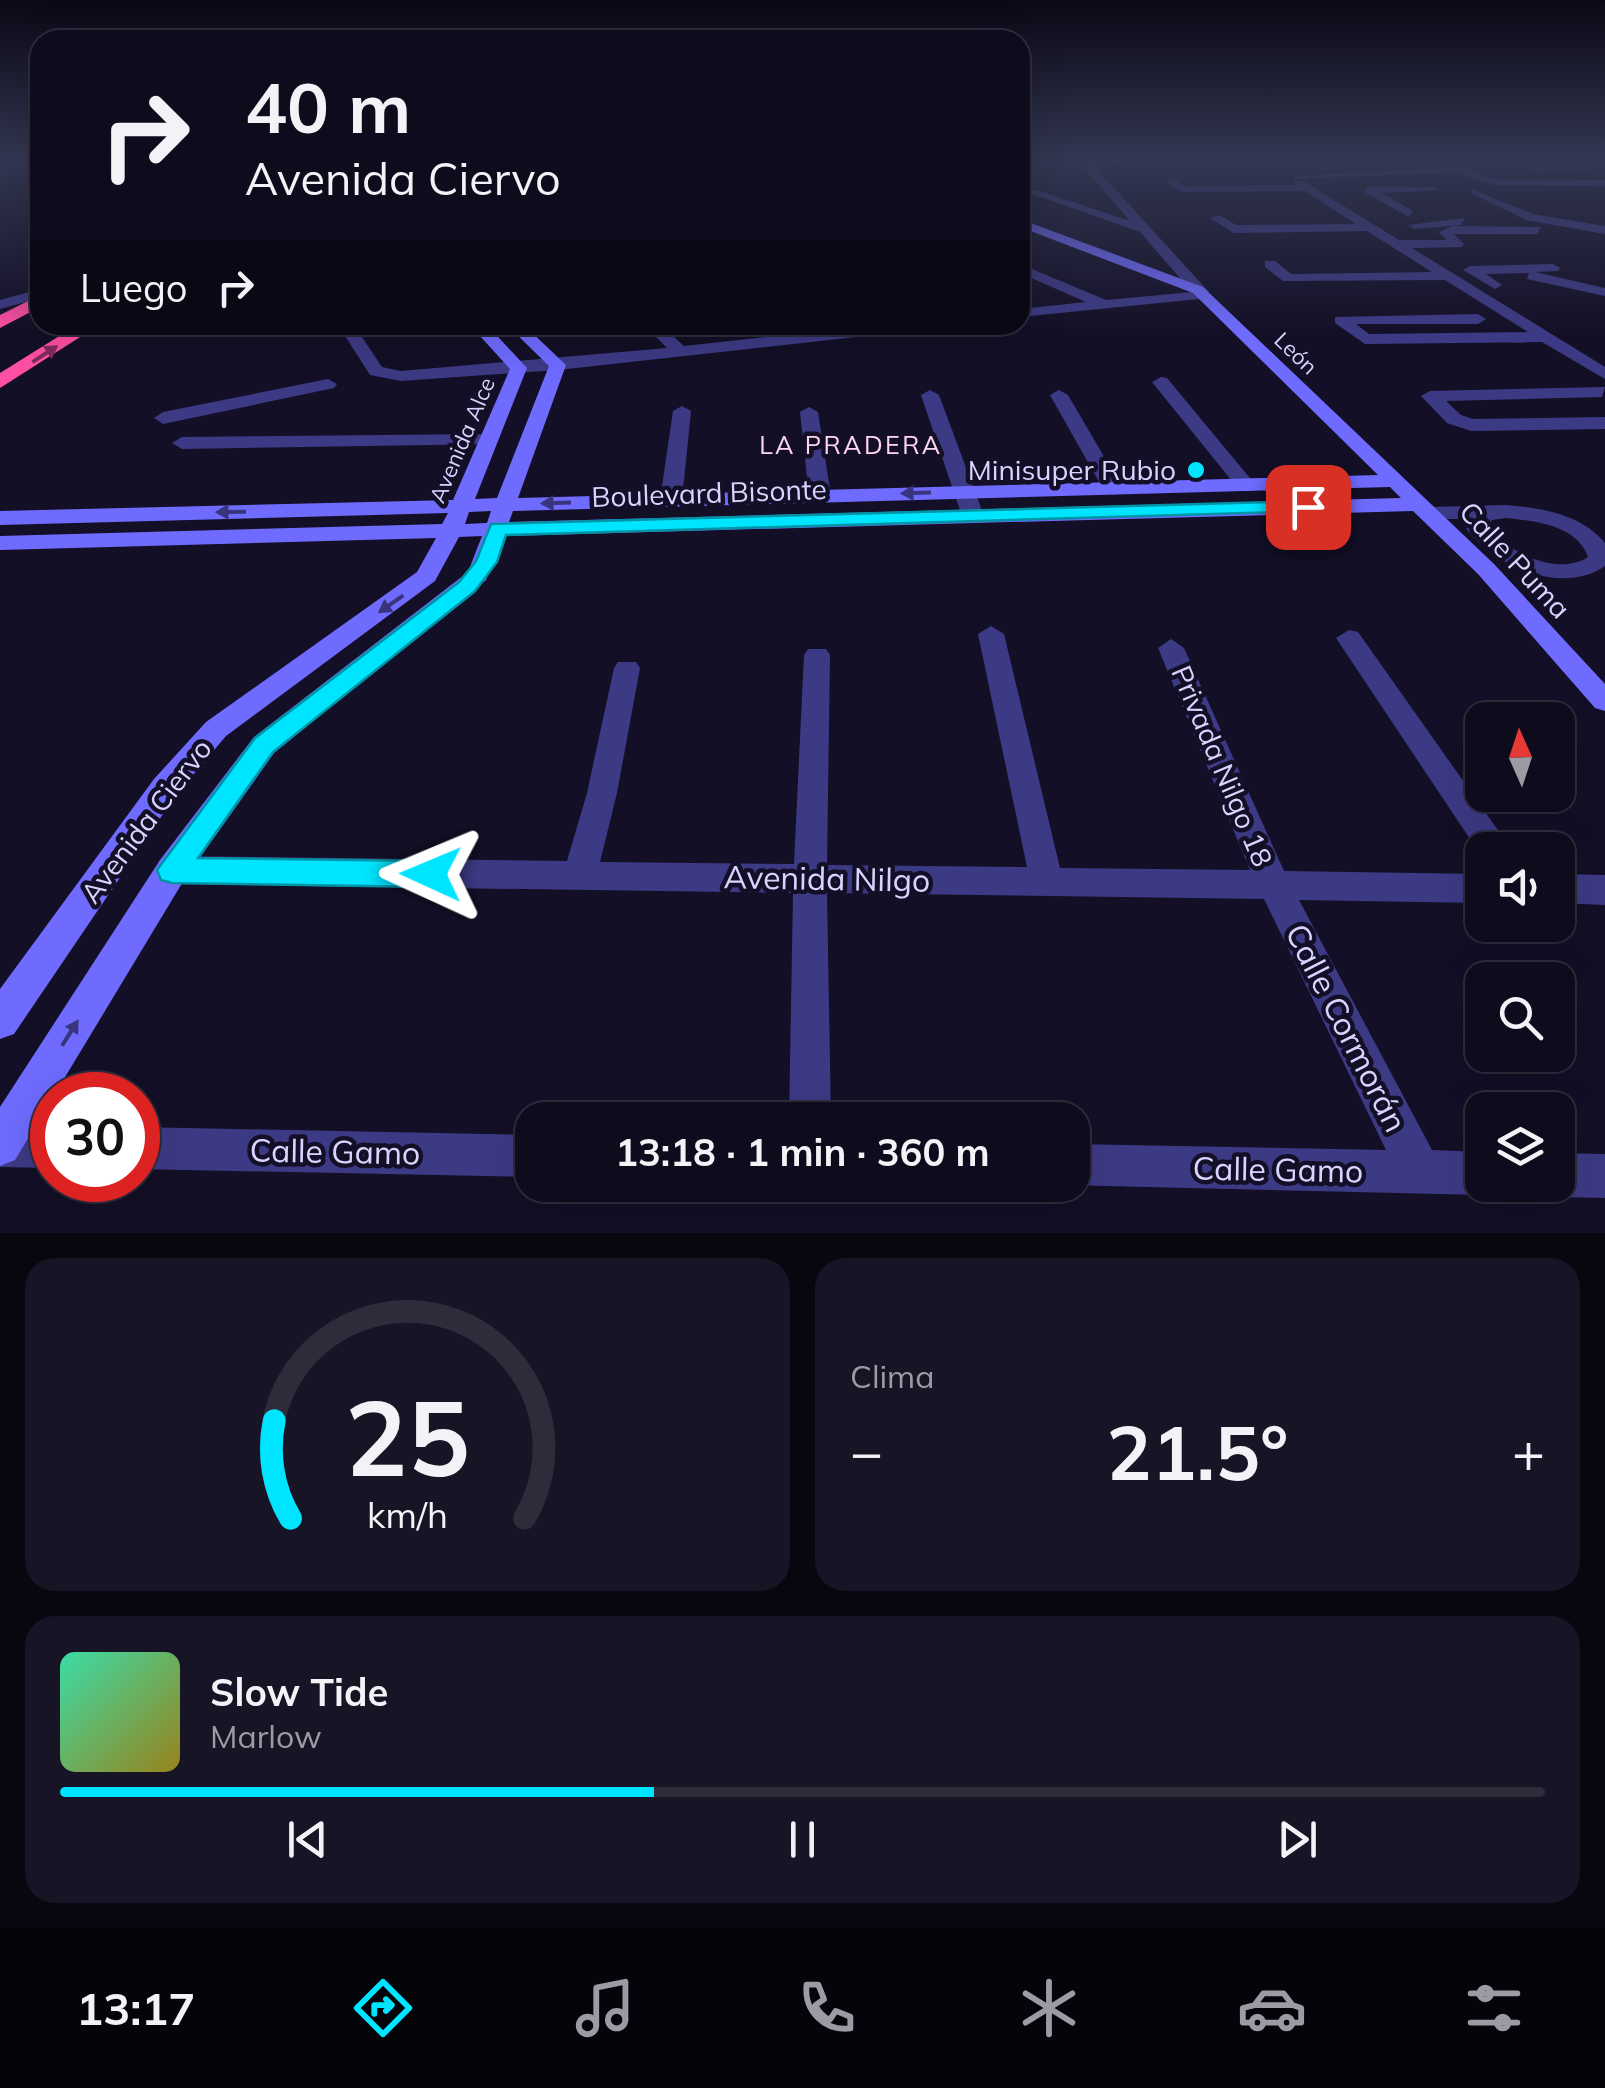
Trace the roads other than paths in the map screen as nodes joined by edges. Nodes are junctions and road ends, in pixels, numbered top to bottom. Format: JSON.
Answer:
{"nodes":[{"id":1,"x":1107,"y":218,"type":"edge"},
{"id":2,"x":1135,"y":218,"type":"edge"},
{"id":3,"x":1241,"y":218,"type":"edge"},
{"id":4,"x":1356,"y":218,"type":"edge"},
{"id":5,"x":1524,"y":218,"type":"edge"},
{"id":6,"x":1411,"y":219,"type":"joint"},
{"id":7,"x":1527,"y":219,"type":"junction"},
{"id":8,"x":1030,"y":226,"type":"edge"},
{"id":9,"x":1371,"y":227,"type":"junction"},
{"id":10,"x":1146,"y":230,"type":"junction"},
{"id":11,"x":1537,"y":230,"type":"dead end"},
{"id":12,"x":1605,"y":234,"type":"edge"},
{"id":13,"x":1396,"y":244,"type":"junction"},
{"id":14,"x":1397,"y":262,"type":"dead end"},
{"id":15,"x":1553,"y":268,"type":"dead end"},
{"id":16,"x":1502,"y":270,"type":"junction"},
{"id":17,"x":1030,"y":272,"type":"edge"},
{"id":18,"x":1449,"y":276,"type":"junction"},
{"id":19,"x":1499,"y":287,"type":"dead end"},
{"id":20,"x":1201,"y":292,"type":"junction"},
{"id":21,"x":1605,"y":292,"type":"edge"},
{"id":22,"x":30,"y":298,"type":"edge"},
{"id":23,"x":30,"y":302,"type":"edge"},
{"id":24,"x":1102,"y":304,"type":"junction"},
{"id":25,"x":0,"y":305,"type":"edge"},
{"id":26,"x":1030,"y":312,"type":"edge"},
{"id":27,"x":1478,"y":318,"type":"dead end"},
{"id":28,"x":0,"y":322,"type":"edge"},
{"id":29,"x":74,"y":335,"type":"edge"},
{"id":30,"x":353,"y":335,"type":"edge"},
{"id":31,"x":488,"y":335,"type":"edge"},
{"id":32,"x":525,"y":335,"type":"edge"},
{"id":33,"x":663,"y":335,"type":"edge"},
{"id":34,"x":790,"y":335,"type":"edge"},
{"id":35,"x":831,"y":335,"type":"edge"},
{"id":36,"x":1548,"y":337,"type":"junction"},
{"id":37,"x":796,"y":339,"type":"junction"},
{"id":38,"x":681,"y":352,"type":"junction"},
{"id":39,"x":558,"y":366,"type":"junction"},
{"id":40,"x":519,"y":368,"type":"junction"},
{"id":41,"x":0,"y":382,"type":"edge"},
{"id":42,"x":1161,"y":382,"type":"dead end"},
{"id":43,"x":1603,"y":383,"type":"edge"},
{"id":44,"x":328,"y":384,"type":"dead end"},
{"id":45,"x":930,"y":395,"type":"dead end"},
{"id":46,"x":1059,"y":395,"type":"dead end"},
{"id":47,"x":215,"y":407,"type":"junction"},
{"id":48,"x":682,"y":411,"type":"dead end"},
{"id":49,"x":808,"y":412,"type":"dead end"},
{"id":50,"x":163,"y":418,"type":"dead end"},
{"id":51,"x":1605,"y":423,"type":"edge"},
{"id":52,"x":488,"y":440,"type":"junction"},
{"id":53,"x":1398,"y":481,"type":"junction"},
{"id":54,"x":1247,"y":487,"type":"junction"},
{"id":55,"x":1113,"y":489,"type":"junction"},
{"id":56,"x":963,"y":492,"type":"junction"},
{"id":57,"x":820,"y":496,"type":"junction"},
{"id":58,"x":671,"y":500,"type":"junction"},
{"id":59,"x":1425,"y":508,"type":"junction"},
{"id":60,"x":1493,"y":512,"type":"junction"},
{"id":61,"x":93,"y":515,"type":"junction"},
{"id":62,"x":973,"y":516,"type":"junction"},
{"id":63,"x":502,"y":517,"type":"junction"},
{"id":64,"x":0,"y":518,"type":"edge"},
{"id":65,"x":456,"y":518,"type":"junction"},
{"id":66,"x":1571,"y":527,"type":"junction"},
{"id":67,"x":1605,"y":527,"type":"edge"},
{"id":68,"x":70,"y":541,"type":"junction"},
{"id":69,"x":0,"y":543,"type":"edge"},
{"id":70,"x":1602,"y":552,"type":"edge"},
{"id":71,"x":1486,"y":569,"type":"junction"},
{"id":72,"x":1555,"y":569,"type":"junction"},
{"id":73,"x":991,"y":634,"type":"dead end"},
{"id":74,"x":1349,"y":638,"type":"dead end"},
{"id":75,"x":1171,"y":648,"type":"dead end"},
{"id":76,"x":817,"y":655,"type":"dead end"},
{"id":77,"x":627,"y":668,"type":"dead end"},
{"id":78,"x":1605,"y":701,"type":"edge"},
{"id":79,"x":1484,"y":832,"type":"edge"},
{"id":80,"x":172,"y":870,"type":"junction"},
{"id":81,"x":578,"y":876,"type":"junction"},
{"id":82,"x":810,"y":879,"type":"junction"},
{"id":83,"x":1047,"y":882,"type":"junction"},
{"id":84,"x":1273,"y":884,"type":"junction"},
{"id":85,"x":1465,"y":888,"type":"edge"},
{"id":86,"x":1575,"y":889,"type":"edge"},
{"id":87,"x":1605,"y":890,"type":"edge"},
{"id":88,"x":0,"y":1021,"type":"edge"},
{"id":89,"x":810,"y":1102,"type":"edge"},
{"id":90,"x":0,"y":1146,"type":"edge"},
{"id":91,"x":30,"y":1147,"type":"edge"},
{"id":92,"x":160,"y":1148,"type":"edge"},
{"id":93,"x":515,"y":1156,"type":"edge"},
{"id":94,"x":1090,"y":1166,"type":"edge"},
{"id":95,"x":1420,"y":1172,"type":"junction"},
{"id":96,"x":1465,"y":1173,"type":"edge"},
{"id":97,"x":1575,"y":1175,"type":"edge"},
{"id":98,"x":1605,"y":1176,"type":"edge"}],
"edges":[{"from":1,"to":10,"type":"street"},
{"from":2,"to":10,"type":"street","name":"León"},
{"from":3,"to":9,"type":"street"},
{"from":4,"to":9,"type":"street"},
{"from":5,"to":7,"type":"street"},
{"from":6,"to":7,"type":"street"},
{"from":6,"to":9,"type":"street"},
{"from":7,"to":12,"type":"street"},
{"from":8,"to":20,"type":"street"},
{"from":9,"to":13,"type":"street"},
{"from":10,"to":20,"type":"street","name":"León"},
{"from":11,"to":13,"type":"street"},
{"from":13,"to":18,"type":"street"},
{"from":14,"to":18,"type":"street"},
{"from":15,"to":16,"type":"street"},
{"from":16,"to":19,"type":"street"},
{"from":16,"to":21,"type":"street"},
{"from":17,"to":24,"type":"street"},
{"from":18,"to":36,"type":"street"},
{"from":20,"to":24,"type":"street"},
{"from":20,"to":53,"type":"street","name":"León"},
{"from":22,"to":25,"type":"street"},
{"from":23,"to":28,"type":"highway"},
{"from":24,"to":26,"type":"street"},
{"from":27,"to":36,"type":"street"},
{"from":41,"to":29,"type":"highway","one_way":true},
{"from":30,"to":40,"type":"street"},
{"from":31,"to":40,"type":"street"},
{"from":32,"to":39,"type":"street"},
{"from":33,"to":38,"type":"street"},
{"from":34,"to":37,"type":"street"},
{"from":35,"to":37,"type":"street"},
{"from":36,"to":43,"type":"street"},
{"from":37,"to":38,"type":"street"},
{"from":38,"to":39,"type":"street"},
{"from":39,"to":40,"type":"street"},
{"from":39,"to":63,"type":"street"},
{"from":40,"to":52,"type":"street","name":"Avenida Alce"},
{"from":42,"to":54,"type":"street"},
{"from":43,"to":51,"type":"street"},
{"from":44,"to":47,"type":"street"},
{"from":45,"to":56,"type":"street"},
{"from":46,"to":55,"type":"street"},
{"from":47,"to":50,"type":"street"},
{"from":47,"to":52,"type":"street"},
{"from":48,"to":58,"type":"street"},
{"from":49,"to":57,"type":"street"},
{"from":52,"to":65,"type":"street","name":"Avenida Alce"},
{"from":53,"to":54,"type":"street","name":"Boulevard Bisonte"},
{"from":53,"to":59,"type":"street","name":"León"},
{"from":54,"to":55,"type":"street","name":"Boulevard Bisonte"},
{"from":55,"to":56,"type":"street","name":"Boulevard Bisonte"},
{"from":56,"to":57,"type":"street","name":"Boulevard Bisonte","one_way":true},
{"from":56,"to":62,"type":"street"},
{"from":57,"to":58,"type":"street","name":"Boulevard Bisonte"},
{"from":58,"to":63,"type":"street","name":"Boulevard Bisonte","one_way":true},
{"from":59,"to":60,"type":"street"},
{"from":59,"to":62,"type":"street","name":"Boulevard Bisonte"},
{"from":59,"to":71,"type":"street","name":"Calle Puma"},
{"from":60,"to":66,"type":"street"},
{"from":60,"to":72,"type":"street"},
{"from":61,"to":64,"type":"street","name":"Boulevard Bisonte"},
{"from":65,"to":61,"type":"street","name":"Boulevard Bisonte","one_way":true},
{"from":61,"to":68,"type":"street"},
{"from":62,"to":63,"type":"street","name":"Boulevard Bisonte"},
{"from":63,"to":65,"type":"street","name":"Boulevard Bisonte"},
{"from":63,"to":80,"type":"street","name":"Avenida Ciervo"},
{"from":65,"to":68,"type":"street","name":"Boulevard Bisonte"},
{"from":65,"to":88,"type":"street","name":"Avenida Ciervo","one_way":true},
{"from":66,"to":67,"type":"street"},
{"from":66,"to":70,"type":"street"},
{"from":68,"to":69,"type":"street","name":"Boulevard Bisonte"},
{"from":70,"to":72,"type":"street"},
{"from":71,"to":72,"type":"street"},
{"from":71,"to":78,"type":"street","name":"Calle Puma"},
{"from":73,"to":83,"type":"street"},
{"from":74,"to":79,"type":"street"},
{"from":75,"to":84,"type":"street","name":"Privada Nilgo 18"},
{"from":76,"to":82,"type":"street"},
{"from":77,"to":81,"type":"street"},
{"from":80,"to":81,"type":"street","name":"Avenida Nilgo"},
{"from":90,"to":80,"type":"street","name":"Avenida Ciervo","one_way":true},
{"from":81,"to":82,"type":"street","name":"Avenida Nilgo"},
{"from":82,"to":83,"type":"street","name":"Avenida Nilgo"},
{"from":82,"to":89,"type":"street"},
{"from":83,"to":84,"type":"street","name":"Avenida Nilgo"},
{"from":84,"to":85,"type":"street","name":"Avenida Nilgo"},
{"from":84,"to":95,"type":"street","name":"Calle Cormorán"},
{"from":86,"to":87,"type":"street"},
{"from":90,"to":91,"type":"street"},
{"from":92,"to":93,"type":"street","name":"Calle Gamo"},
{"from":94,"to":95,"type":"street","name":"Calle Gamo"},
{"from":95,"to":96,"type":"street","name":"Calle Gamo"},
{"from":97,"to":98,"type":"street"}]}
